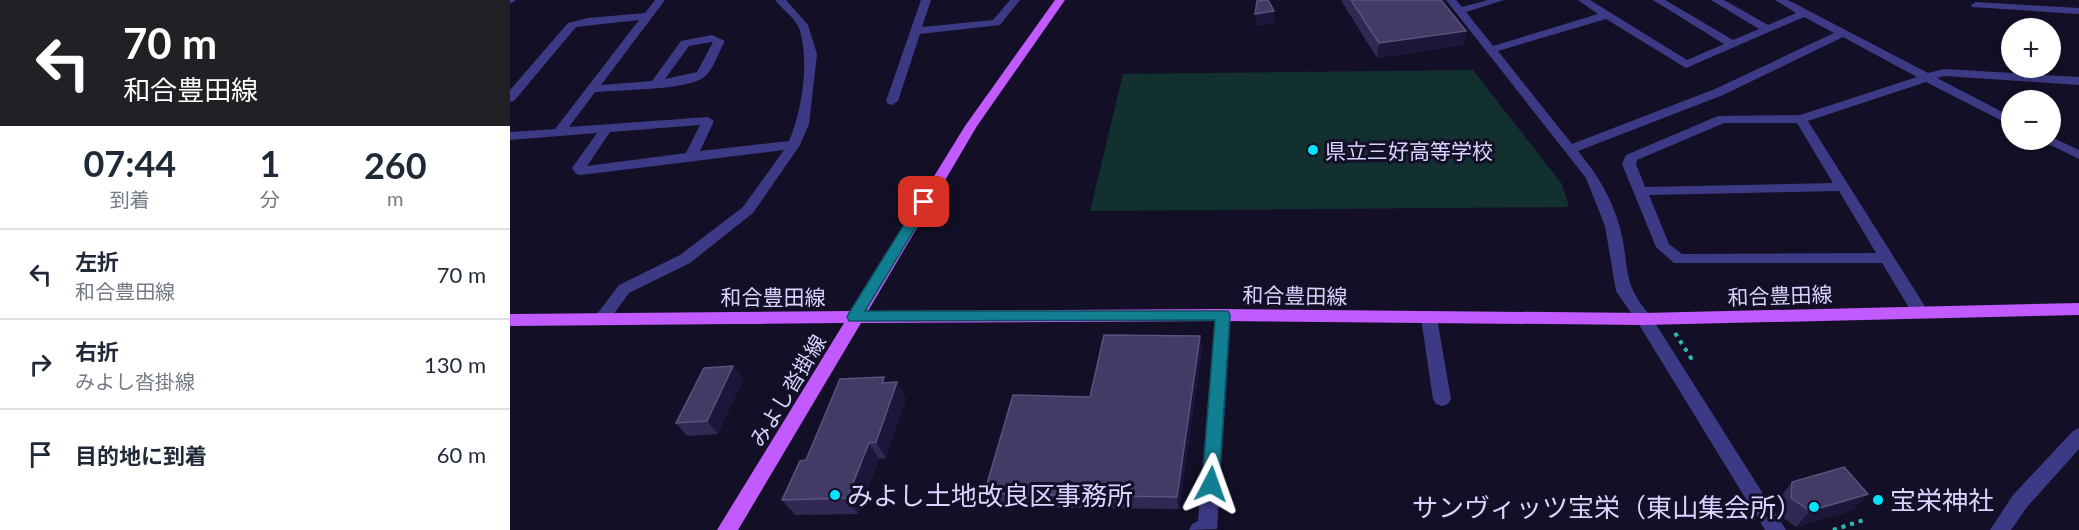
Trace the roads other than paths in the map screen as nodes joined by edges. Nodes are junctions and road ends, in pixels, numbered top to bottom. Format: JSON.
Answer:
{"nodes":[{"id":1,"x":660,"y":0,"type":"edge"},
{"id":2,"x":780,"y":0,"type":"edge"},
{"id":3,"x":926,"y":0,"type":"edge"},
{"id":4,"x":1015,"y":0,"type":"edge"},
{"id":5,"x":1060,"y":0,"type":"edge"},
{"id":6,"x":1499,"y":0,"type":"edge"},
{"id":7,"x":1583,"y":0,"type":"edge"},
{"id":8,"x":1658,"y":0,"type":"edge"},
{"id":9,"x":1716,"y":0,"type":"edge"},
{"id":10,"x":1780,"y":0,"type":"edge"},
{"id":11,"x":2068,"y":0,"type":"edge"},
{"id":12,"x":1455,"y":5,"type":"edge"},
{"id":13,"x":1976,"y":5,"type":"dead end"},
{"id":14,"x":2079,"y":12,"type":"edge"},
{"id":15,"x":1804,"y":13,"type":"junction"},
{"id":16,"x":1607,"y":15,"type":"junction"},
{"id":17,"x":648,"y":16,"type":"junction"},
{"id":18,"x":1766,"y":28,"type":"junction"},
{"id":19,"x":917,"y":31,"type":"junction"},
{"id":20,"x":1843,"y":33,"type":"junction"},
{"id":21,"x":1733,"y":45,"type":"junction"},
{"id":22,"x":1491,"y":50,"type":"junction"},
{"id":23,"x":1928,"y":77,"type":"junction"},
{"id":24,"x":2079,"y":81,"type":"edge"},
{"id":25,"x":656,"y":83,"type":"junction"},
{"id":26,"x":593,"y":89,"type":"junction"},
{"id":27,"x":510,"y":98,"type":"edge"},
{"id":28,"x":892,"y":101,"type":"dead end"},
{"id":29,"x":2001,"y":116,"type":"edge"},
{"id":30,"x":1802,"y":119,"type":"junction"},
{"id":31,"x":607,"y":127,"type":"junction"},
{"id":32,"x":559,"y":132,"type":"junction"},
{"id":33,"x":510,"y":136,"type":"edge"},
{"id":34,"x":794,"y":146,"type":"junction"},
{"id":35,"x":2061,"y":147,"type":"edge"},
{"id":36,"x":1570,"y":150,"type":"junction"},
{"id":37,"x":2079,"y":155,"type":"edge"},
{"id":38,"x":691,"y":156,"type":"junction"},
{"id":39,"x":1842,"y":187,"type":"junction"},
{"id":40,"x":1641,"y":191,"type":"junction"},
{"id":41,"x":1888,"y":258,"type":"junction"},
{"id":42,"x":2079,"y":309,"type":"edge"},
{"id":43,"x":1920,"y":312,"type":"junction"},
{"id":44,"x":1223,"y":315,"type":"junction"},
{"id":45,"x":855,"y":317,"type":"junction"},
{"id":46,"x":602,"y":318,"type":"junction"},
{"id":47,"x":1429,"y":318,"type":"junction"},
{"id":48,"x":1644,"y":319,"type":"junction"},
{"id":49,"x":510,"y":320,"type":"edge"},
{"id":50,"x":1442,"y":399,"type":"dead end"},
{"id":51,"x":2076,"y":447,"type":"edge"},
{"id":52,"x":727,"y":530,"type":"edge"},
{"id":53,"x":1198,"y":530,"type":"edge"},
{"id":54,"x":1776,"y":530,"type":"edge"},
{"id":55,"x":2000,"y":530,"type":"edge"}],
"edges":[{"from":1,"to":17,"type":"street"},
{"from":2,"to":34,"type":"street"},
{"from":3,"to":19,"type":"street"},
{"from":4,"to":19,"type":"street"},
{"from":5,"to":45,"type":"main road","name":"みよし沓掛線"},
{"from":6,"to":12,"type":"street"},
{"from":7,"to":16,"type":"street"},
{"from":8,"to":21,"type":"street"},
{"from":9,"to":18,"type":"street"},
{"from":10,"to":15,"type":"street"},
{"from":11,"to":14,"type":"street"},
{"from":12,"to":22,"type":"street"},
{"from":13,"to":14,"type":"street"},
{"from":15,"to":18,"type":"street"},
{"from":15,"to":20,"type":"street"},
{"from":16,"to":21,"type":"street"},
{"from":16,"to":22,"type":"street"},
{"from":17,"to":26,"type":"street"},
{"from":17,"to":27,"type":"street"},
{"from":18,"to":21,"type":"street"},
{"from":19,"to":28,"type":"street"},
{"from":20,"to":23,"type":"street"},
{"from":20,"to":36,"type":"street"},
{"from":22,"to":36,"type":"street"},
{"from":23,"to":24,"type":"street"},
{"from":23,"to":29,"type":"street"},
{"from":23,"to":30,"type":"street"},
{"from":25,"to":25,"type":"street"},
{"from":25,"to":26,"type":"street"},
{"from":26,"to":32,"type":"street"},
{"from":30,"to":39,"type":"street"},
{"from":30,"to":40,"type":"street"},
{"from":31,"to":32,"type":"street"},
{"from":31,"to":38,"type":"street"},
{"from":31,"to":38,"type":"street"},
{"from":32,"to":33,"type":"street"},
{"from":34,"to":38,"type":"street"},
{"from":34,"to":46,"type":"street"},
{"from":35,"to":37,"type":"street"},
{"from":36,"to":48,"type":"street"},
{"from":39,"to":40,"type":"street"},
{"from":39,"to":41,"type":"street"},
{"from":40,"to":41,"type":"street"},
{"from":41,"to":43,"type":"street"},
{"from":42,"to":43,"type":"main road","name":"和合豊田線"},
{"from":43,"to":48,"type":"main road","name":"和合豊田線"},
{"from":44,"to":45,"type":"main road","name":"和合豊田線"},
{"from":44,"to":47,"type":"main road","name":"和合豊田線"},
{"from":44,"to":53,"type":"street"},
{"from":45,"to":46,"type":"main road","name":"和合豊田線"},
{"from":45,"to":52,"type":"main road","name":"みよし沓掛線"},
{"from":46,"to":49,"type":"main road","name":"和合豊田線"},
{"from":47,"to":48,"type":"main road","name":"和合豊田線"},
{"from":47,"to":50,"type":"street"},
{"from":48,"to":54,"type":"street"},
{"from":51,"to":55,"type":"street"}]}
